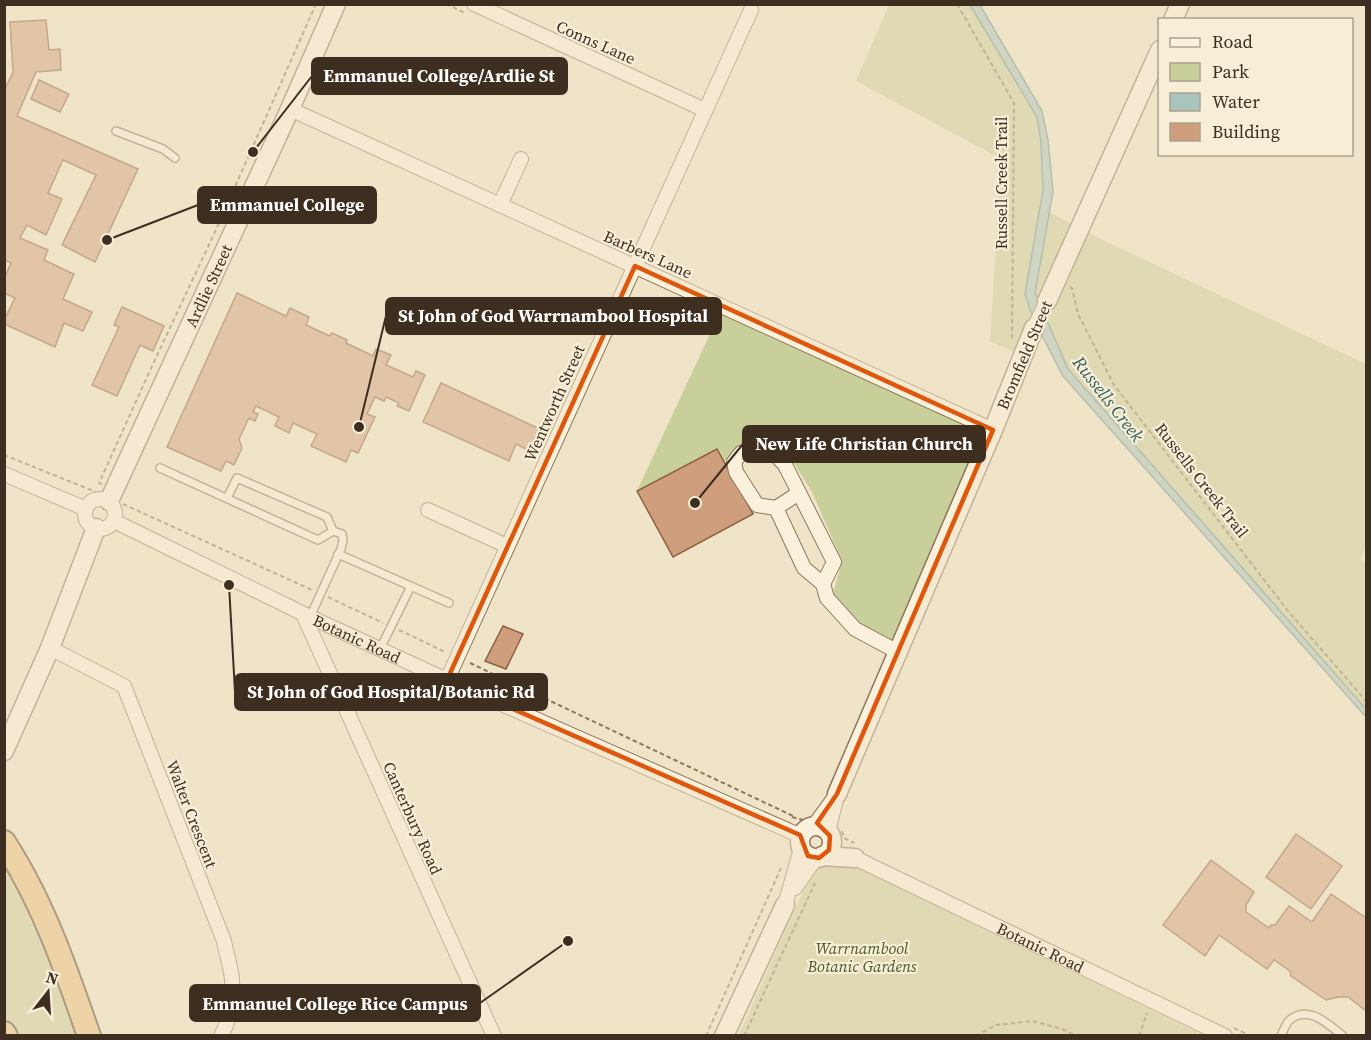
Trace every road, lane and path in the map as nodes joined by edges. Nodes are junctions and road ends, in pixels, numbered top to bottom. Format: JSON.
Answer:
{"nodes":[{"id":1,"x":316,"y":4,"type":"edge"},
{"id":2,"x":336,"y":4,"type":"edge"},
{"id":3,"x":474,"y":4,"type":"edge"},
{"id":4,"x":957,"y":4,"type":"edge"},
{"id":5,"x":1180,"y":4,"type":"edge"},
{"id":6,"x":751,"y":10,"type":"dead end"},
{"id":7,"x":1174,"y":18,"type":"edge"},
{"id":8,"x":1158,"y":54,"type":"edge"},
{"id":9,"x":290,"y":110,"type":"junction"},
{"id":10,"x":705,"y":110,"type":"junction"},
{"id":11,"x":116,"y":131,"type":"dead end"},
{"id":12,"x":175,"y":158,"type":"dead end"},
{"id":13,"x":521,"y":159,"type":"dead end"},
{"id":14,"x":500,"y":205,"type":"junction"},
{"id":15,"x":635,"y":266,"type":"junction"},
{"id":16,"x":1056,"y":282,"type":"junction"},
{"id":17,"x":1047,"y":301,"type":"joint"},
{"id":18,"x":1029,"y":333,"type":"junction"},
{"id":19,"x":993,"y":429,"type":"junction"},
{"id":20,"x":160,"y":468,"type":"dead end"},
{"id":21,"x":4,"y":474,"type":"edge"},
{"id":22,"x":799,"y":493,"type":"junction"},
{"id":23,"x":111,"y":495,"type":"junction"},
{"id":24,"x":227,"y":498,"type":"junction"},
{"id":25,"x":776,"y":508,"type":"junction"},
{"id":26,"x":86,"y":509,"type":"junction"},
{"id":27,"x":428,"y":510,"type":"dead end"},
{"id":28,"x":114,"y":521,"type":"junction"},
{"id":29,"x":96,"y":528,"type":"junction"},
{"id":30,"x":333,"y":531,"type":"junction"},
{"id":31,"x":507,"y":546,"type":"junction"},
{"id":32,"x":338,"y":554,"type":"junction"},
{"id":33,"x":823,"y":585,"type":"junction"},
{"id":34,"x":411,"y":586,"type":"junction"},
{"id":35,"x":449,"y":603,"type":"dead end"},
{"id":36,"x":307,"y":616,"type":"junction"},
{"id":37,"x":50,"y":648,"type":"junction"},
{"id":38,"x":381,"y":649,"type":"junction"},
{"id":39,"x":898,"y":652,"type":"junction"},
{"id":40,"x":447,"y":680,"type":"junction"},
{"id":41,"x":1366,"y":701,"type":"edge"},
{"id":42,"x":4,"y":751,"type":"edge"},
{"id":43,"x":837,"y":794,"type":"joint"},
{"id":44,"x":4,"y":842,"type":"edge"},
{"id":45,"x":816,"y":843,"type":"junction"},
{"id":46,"x":855,"y":858,"type":"joint"},
{"id":47,"x":782,"y":866,"type":"dead end"},
{"id":48,"x":816,"y":880,"type":"dead end"},
{"id":49,"x":785,"y":905,"type":"joint"},
{"id":50,"x":1149,"y":1010,"type":"dead end"},
{"id":51,"x":89,"y":1035,"type":"edge"},
{"id":52,"x":221,"y":1035,"type":"edge"},
{"id":53,"x":494,"y":1035,"type":"edge"},
{"id":54,"x":706,"y":1035,"type":"edge"},
{"id":55,"x":724,"y":1035,"type":"edge"},
{"id":56,"x":744,"y":1035,"type":"edge"},
{"id":57,"x":976,"y":1035,"type":"edge"},
{"id":58,"x":1076,"y":1035,"type":"edge"},
{"id":59,"x":1139,"y":1035,"type":"edge"},
{"id":60,"x":1225,"y":1035,"type":"edge"},
{"id":61,"x":1281,"y":1035,"type":"edge"},
{"id":62,"x":1343,"y":1035,"type":"edge"}],
"edges":[{"from":1,"to":23,"type":"path"},
{"from":2,"to":9,"type":"street","name":"Ardlie Street"},
{"from":3,"to":10,"type":"street","name":"Conns Lane"},
{"from":4,"to":18,"type":"path","name":"Russell Creek Trail"},
{"from":5,"to":7,"type":"street"},
{"from":6,"to":10,"type":"street","name":"Wentworth Street"},
{"from":8,"to":16,"type":"street","name":"Bromfield Street"},
{"from":9,"to":14,"type":"street","name":"Barbers Lane"},
{"from":9,"to":23,"type":"street","name":"Ardlie Street"},
{"from":10,"to":15,"type":"street","name":"Wentworth Street"},
{"from":11,"to":12,"type":"lane"},
{"from":13,"to":14,"type":"street"},
{"from":14,"to":15,"type":"street","name":"Barbers Lane"},
{"from":15,"to":19,"type":"street","name":"Barbers Lane"},
{"from":15,"to":31,"type":"street","name":"Wentworth Street"},
{"from":16,"to":17,"type":"street","name":"Bromfield Street"},
{"from":16,"to":41,"type":"path","name":"Russells Creek Trail"},
{"from":17,"to":18,"type":"street","name":"Bromfield Street"},
{"from":18,"to":19,"type":"street","name":"Bromfield Street"},
{"from":19,"to":39,"type":"street","name":"Bromfield Street"},
{"from":20,"to":24,"type":"lane"},
{"from":21,"to":26,"type":"street"},
{"from":22,"to":25,"type":"street"},
{"from":22,"to":25,"type":"street"},
{"from":22,"to":33,"type":"street"},
{"from":23,"to":26,"type":"street"},
{"from":23,"to":28,"type":"street"},
{"from":24,"to":30,"type":"lane"},
{"from":24,"to":30,"type":"lane"},
{"from":25,"to":33,"type":"street"},
{"from":26,"to":29,"type":"street"},
{"from":27,"to":31,"type":"street"},
{"from":28,"to":29,"type":"street"},
{"from":28,"to":36,"type":"street","name":"Botanic Road"},
{"from":29,"to":37,"type":"street"},
{"from":30,"to":32,"type":"lane"},
{"from":31,"to":40,"type":"street","name":"Wentworth Street"},
{"from":32,"to":34,"type":"lane"},
{"from":32,"to":36,"type":"lane"},
{"from":33,"to":39,"type":"street"},
{"from":34,"to":35,"type":"lane"},
{"from":34,"to":38,"type":"lane"},
{"from":36,"to":38,"type":"street","name":"Botanic Road"},
{"from":36,"to":53,"type":"street","name":"Canterbury Road"},
{"from":37,"to":42,"type":"street"},
{"from":37,"to":52,"type":"street","name":"Walter Crescent"},
{"from":38,"to":40,"type":"street","name":"Botanic Road"},
{"from":39,"to":43,"type":"street","name":"Bromfield Street"},
{"from":40,"to":45,"type":"street","name":"Botanic Road"},
{"from":43,"to":45,"type":"street","name":"Bromfield Street"},
{"from":44,"to":51,"type":"highway"},
{"from":45,"to":46,"type":"street","name":"Botanic Road"},
{"from":45,"to":49,"type":"street","name":"Bromfield Street"},
{"from":46,"to":60,"type":"street","name":"Botanic Road"},
{"from":47,"to":54,"type":"path"},
{"from":48,"to":56,"type":"path"},
{"from":49,"to":55,"type":"street","name":"Bromfield Street"},
{"from":50,"to":59,"type":"path"},
{"from":57,"to":58,"type":"path"},
{"from":61,"to":62,"type":"lane"}]}
